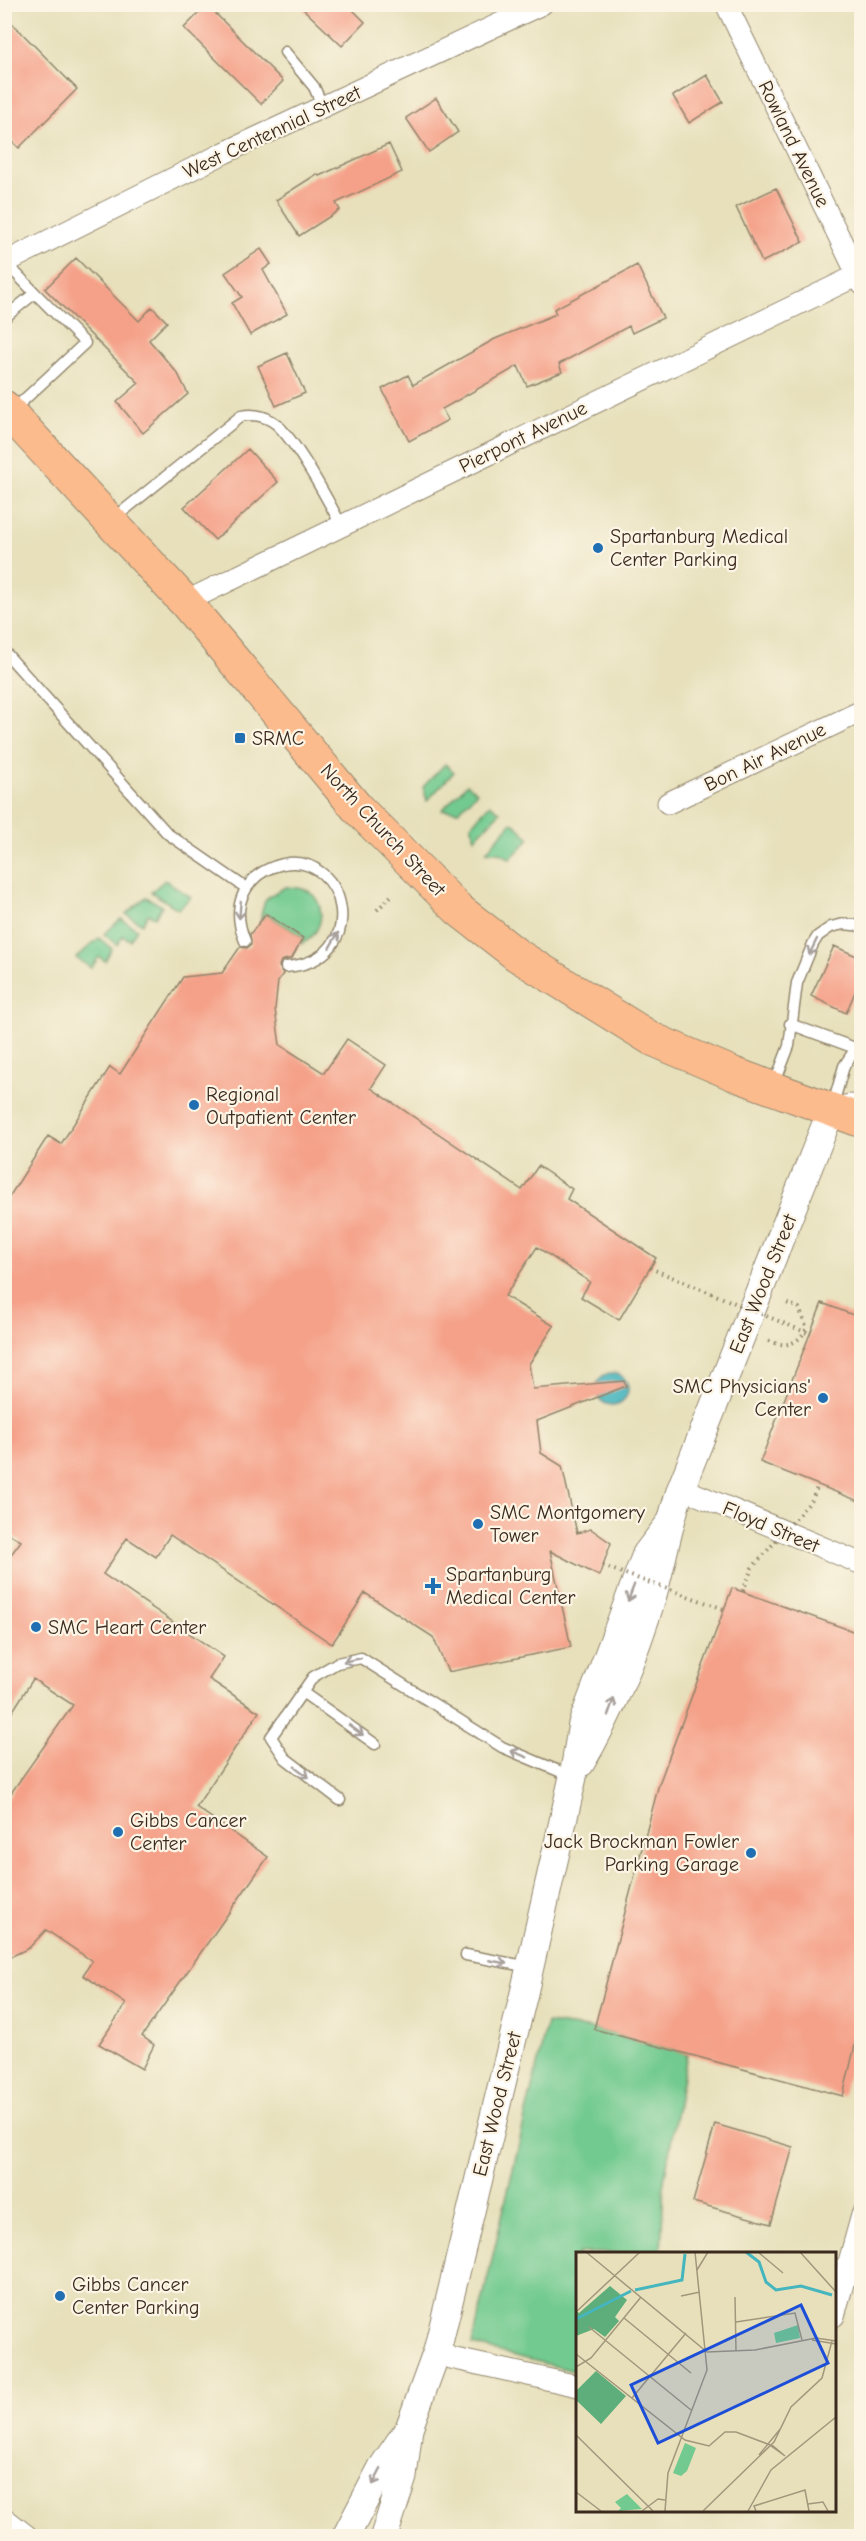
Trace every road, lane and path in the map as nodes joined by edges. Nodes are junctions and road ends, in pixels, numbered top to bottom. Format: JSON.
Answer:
{"nodes":[{"id":1,"x":542,"y":4,"type":"edge"},
{"id":2,"x":726,"y":4,"type":"edge"},
{"id":3,"x":285,"y":52,"type":"dead end"},
{"id":4,"x":323,"y":108,"type":"junction"},
{"id":5,"x":5,"y":263,"type":"edge"},
{"id":6,"x":860,"y":277,"type":"edge"},
{"id":7,"x":35,"y":293,"type":"junction"},
{"id":8,"x":4,"y":318,"type":"edge"},
{"id":9,"x":7,"y":410,"type":"edge"},
{"id":10,"x":110,"y":522,"type":"junction"},
{"id":11,"x":341,"y":525,"type":"junction"},
{"id":12,"x":185,"y":602,"type":"junction"},
{"id":13,"x":4,"y":651,"type":"edge"},
{"id":14,"x":861,"y":711,"type":"edge"},
{"id":15,"x":668,"y":803,"type":"dead end"},
{"id":16,"x":246,"y":888,"type":"junction"},
{"id":17,"x":392,"y":895,"type":"dead end"},
{"id":18,"x":377,"y":910,"type":"dead end"},
{"id":19,"x":861,"y":926,"type":"edge"},
{"id":20,"x":245,"y":941,"type":"dead end"},
{"id":21,"x":286,"y":967,"type":"dead end"},
{"id":22,"x":790,"y":1024,"type":"junction"},
{"id":23,"x":858,"y":1043,"type":"edge"},
{"id":24,"x":773,"y":1088,"type":"junction"},
{"id":25,"x":846,"y":1108,"type":"edge"},
{"id":26,"x":861,"y":1121,"type":"edge"},
{"id":27,"x":650,"y":1268,"type":"dead end"},
{"id":28,"x":784,"y":1302,"type":"dead end"},
{"id":29,"x":810,"y":1334,"type":"dead end"},
{"id":30,"x":769,"y":1341,"type":"dead end"},
{"id":31,"x":818,"y":1485,"type":"dead end"},
{"id":32,"x":681,"y":1488,"type":"junction"},
{"id":33,"x":861,"y":1564,"type":"edge"},
{"id":34,"x":603,"y":1566,"type":"dead end"},
{"id":35,"x":743,"y":1591,"type":"dead end"},
{"id":36,"x":724,"y":1609,"type":"dead end"},
{"id":37,"x":302,"y":1692,"type":"junction"},
{"id":38,"x":375,"y":1744,"type":"dead end"},
{"id":39,"x":573,"y":1777,"type":"junction"},
{"id":40,"x":340,"y":1800,"type":"dead end"},
{"id":41,"x":466,"y":1955,"type":"dead end"},
{"id":42,"x":530,"y":1967,"type":"junction"},
{"id":43,"x":861,"y":2215,"type":"edge"},
{"id":44,"x":836,"y":2309,"type":"edge"},
{"id":45,"x":437,"y":2351,"type":"junction"},
{"id":46,"x":576,"y":2386,"type":"edge"},
{"id":47,"x":409,"y":2428,"type":"junction"},
{"id":48,"x":4,"y":2518,"type":"edge"},
{"id":49,"x":27,"y":2536,"type":"edge"},
{"id":50,"x":346,"y":2536,"type":"edge"},
{"id":51,"x":384,"y":2536,"type":"edge"}],
"edges":[{"from":1,"to":4,"type":"street","name":"West Centennial Street"},
{"from":2,"to":6,"type":"street","name":"Rowland Avenue"},
{"from":3,"to":4,"type":"lane"},
{"from":4,"to":5,"type":"street","name":"West Centennial Street"},
{"from":5,"to":7,"type":"lane"},
{"from":6,"to":11,"type":"street","name":"Pierpont Avenue"},
{"from":7,"to":8,"type":"lane"},
{"from":7,"to":9,"type":"lane"},
{"from":9,"to":10,"type":"main road","name":"North Church Street"},
{"from":10,"to":11,"type":"lane"},
{"from":10,"to":12,"type":"main road","name":"North Church Street"},
{"from":11,"to":12,"type":"street","name":"Pierpont Avenue"},
{"from":12,"to":24,"type":"main road","name":"North Church Street"},
{"from":13,"to":16,"type":"lane"},
{"from":14,"to":15,"type":"street","name":"Bon Air Avenue"},
{"from":16,"to":20,"type":"lane","one_way":true},
{"from":21,"to":16,"type":"lane","one_way":true},
{"from":17,"to":18,"type":"path"},
{"from":19,"to":22,"type":"lane","one_way":true},
{"from":22,"to":23,"type":"lane"},
{"from":22,"to":24,"type":"lane"},
{"from":23,"to":25,"type":"lane"},
{"from":24,"to":25,"type":"main road","name":"North Church Street"},
{"from":25,"to":26,"type":"main road","name":"North Church Street"},
{"from":25,"to":32,"type":"street","name":"East Wood Street"},
{"from":27,"to":29,"type":"path","bridge":true},
{"from":28,"to":30,"type":"path"},
{"from":31,"to":35,"type":"path","bridge":true},
{"from":32,"to":33,"type":"street","name":"Floyd Street"},
{"from":32,"to":39,"type":"street","name":"East Wood Street"},
{"from":34,"to":36,"type":"path","bridge":true},
{"from":37,"to":38,"type":"lane","one_way":true},
{"from":39,"to":37,"type":"lane","one_way":true},
{"from":37,"to":40,"type":"lane","one_way":true},
{"from":39,"to":42,"type":"street","name":"East Wood Street"},
{"from":41,"to":42,"type":"lane","one_way":true},
{"from":42,"to":45,"type":"street","name":"East Wood Street"},
{"from":43,"to":44,"type":"street"},
{"from":45,"to":46,"type":"street"},
{"from":45,"to":47,"type":"street","name":"East Wood Street"},
{"from":47,"to":50,"type":"street","name":"East Wood Street","one_way":true},
{"from":47,"to":51,"type":"street","name":"East Wood Street"},
{"from":48,"to":49,"type":"street"}]}
